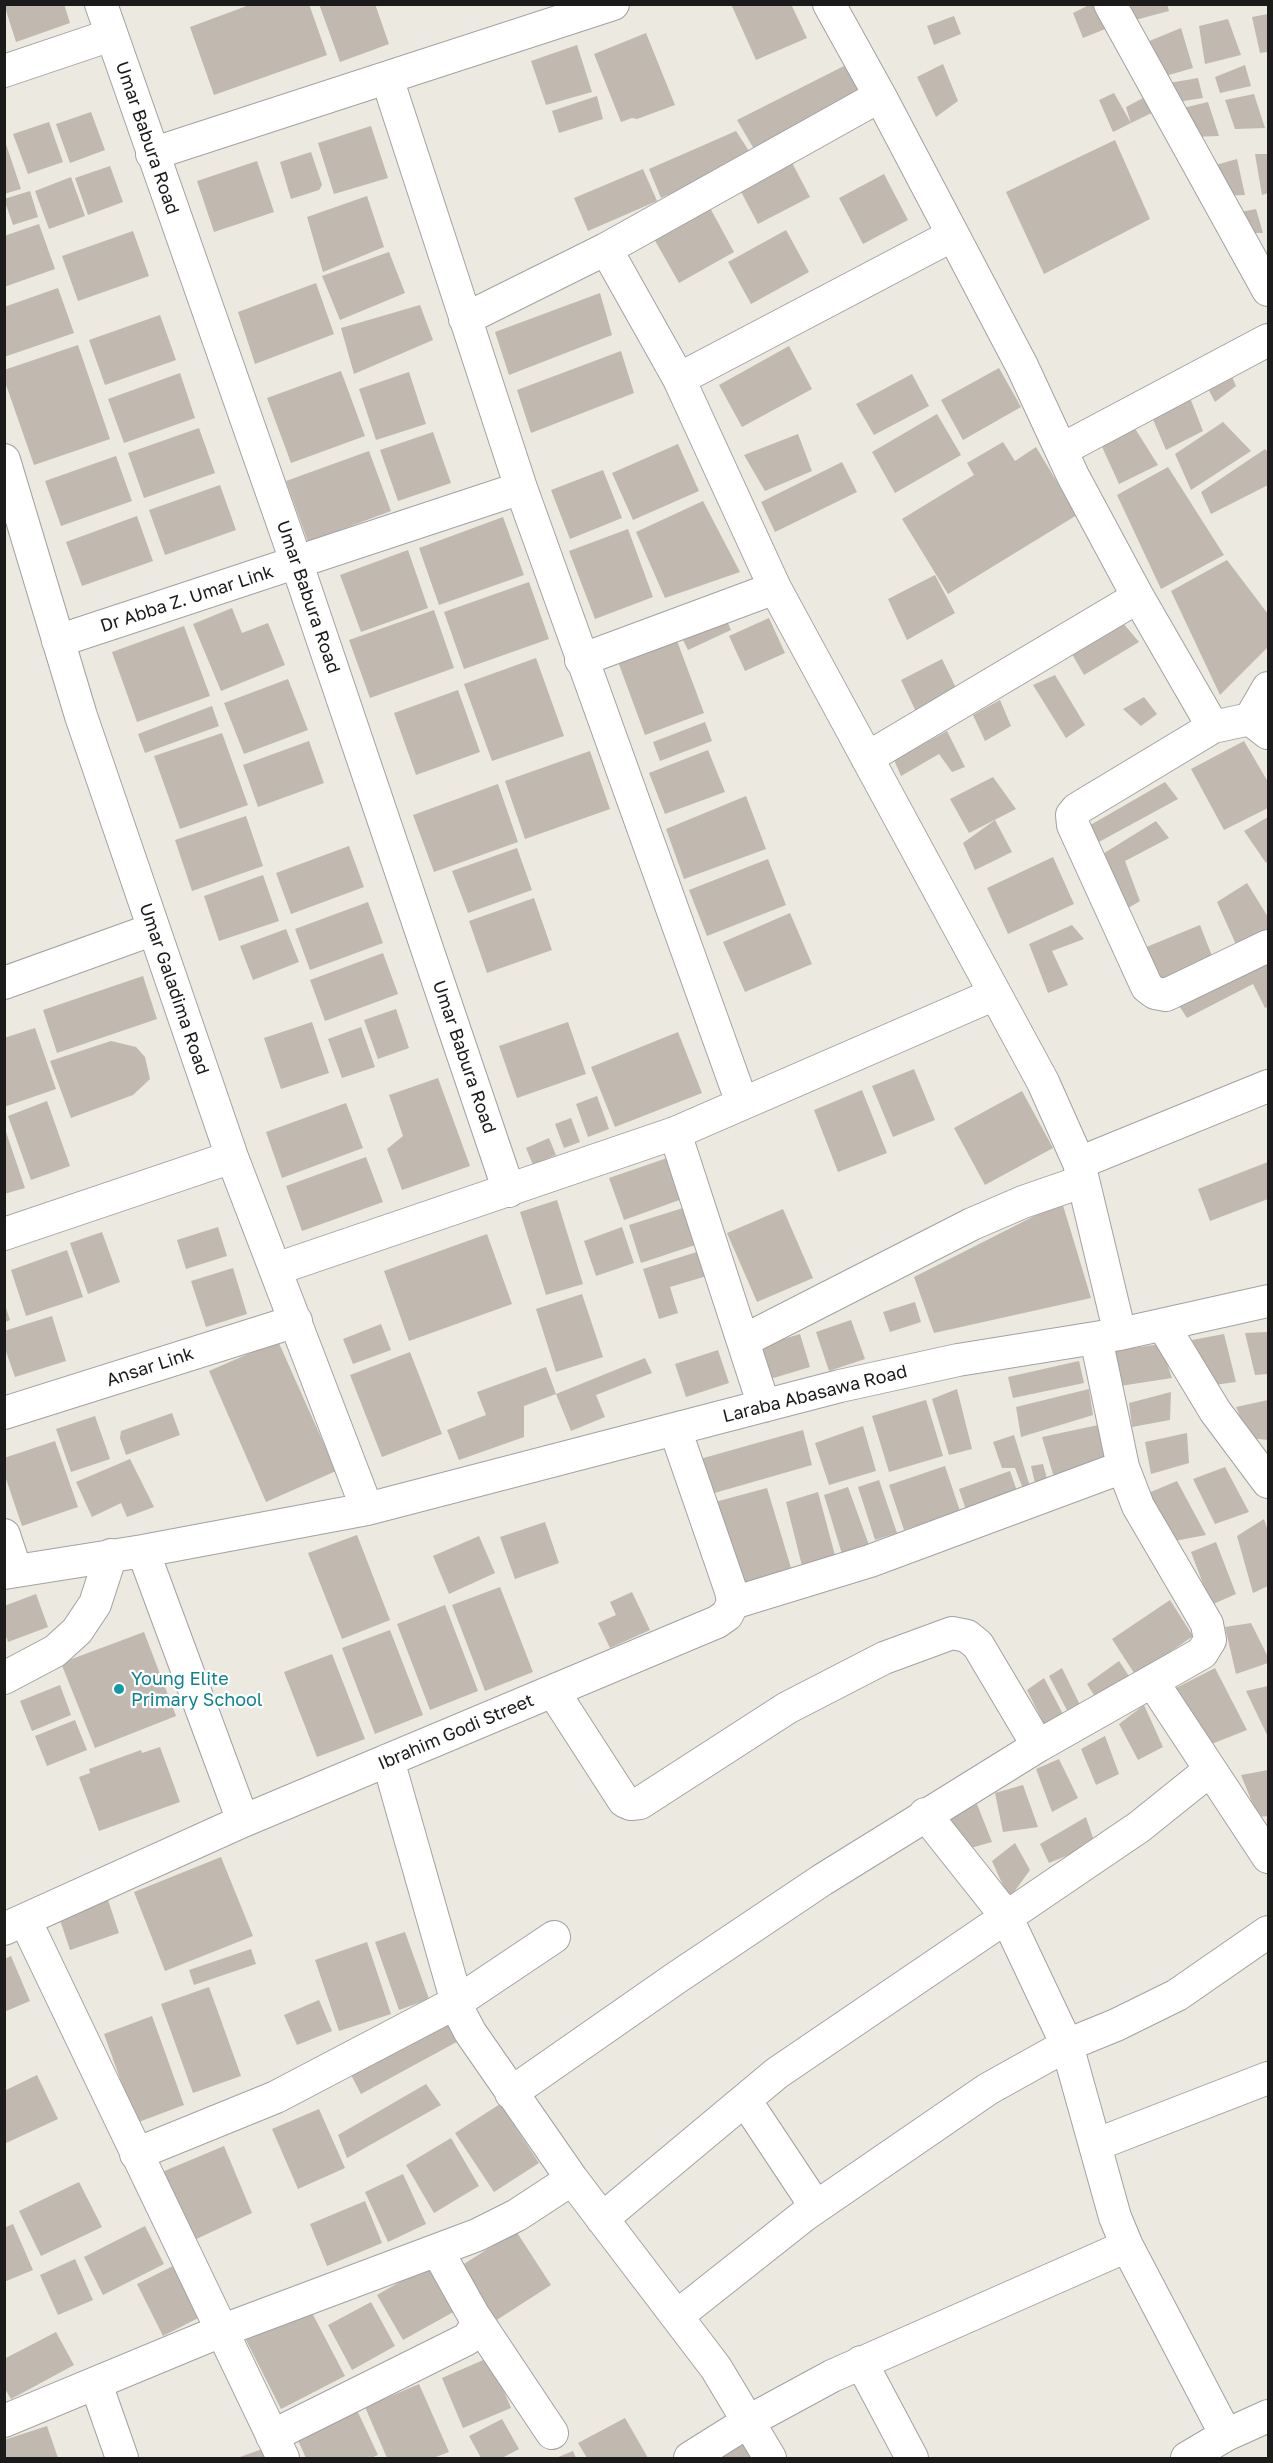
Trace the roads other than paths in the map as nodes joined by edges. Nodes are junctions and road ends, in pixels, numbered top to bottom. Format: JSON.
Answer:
{"nodes":[{"id":1,"x":101,"y":4,"type":"edge"},
{"id":2,"x":613,"y":4,"type":"edge"},
{"id":3,"x":829,"y":4,"type":"edge"},
{"id":4,"x":1110,"y":4,"type":"edge"},
{"id":5,"x":111,"y":35,"type":"junction"},
{"id":6,"x":4,"y":71,"type":"edge"},
{"id":7,"x":387,"y":78,"type":"junction"},
{"id":8,"x":880,"y":96,"type":"junction"},
{"id":9,"x":152,"y":154,"type":"junction"},
{"id":10,"x":951,"y":236,"type":"junction"},
{"id":11,"x":606,"y":249,"type":"junction"},
{"id":12,"x":1269,"y":290,"type":"edge"},
{"id":13,"x":465,"y":320,"type":"junction"},
{"id":14,"x":1269,"y":340,"type":"edge"},
{"id":15,"x":679,"y":379,"type":"junction"},
{"id":16,"x":1061,"y":450,"type":"junction"},
{"id":17,"x":4,"y":460,"type":"edge"},
{"id":18,"x":521,"y":488,"type":"junction"},
{"id":19,"x":297,"y":564,"type":"junction"},
{"id":20,"x":775,"y":588,"type":"junction"},
{"id":21,"x":1138,"y":597,"type":"junction"},
{"id":22,"x":58,"y":641,"type":"junction"},
{"id":23,"x":581,"y":660,"type":"junction"},
{"id":24,"x":1269,"y":688,"type":"edge"},
{"id":25,"x":1259,"y":726,"type":"edge"},
{"id":26,"x":1213,"y":727,"type":"junction"},
{"id":27,"x":867,"y":758,"type":"junction"},
{"id":28,"x":154,"y":929,"type":"junction"},
{"id":29,"x":1269,"y":946,"type":"edge"},
{"id":30,"x":4,"y":982,"type":"edge"},
{"id":31,"x":995,"y":994,"type":"junction"},
{"id":32,"x":1269,"y":1086,"type":"edge"},
{"id":33,"x":742,"y":1103,"type":"junction"},
{"id":34,"x":675,"y":1133,"type":"junction"},
{"id":35,"x":232,"y":1157,"type":"junction"},
{"id":36,"x":1080,"y":1172,"type":"junction"},
{"id":37,"x":509,"y":1191,"type":"junction"},
{"id":38,"x":4,"y":1234,"type":"edge"},
{"id":39,"x":276,"y":1269,"type":"junction"},
{"id":40,"x":1269,"y":1301,"type":"edge"},
{"id":41,"x":296,"y":1321,"type":"junction"},
{"id":42,"x":1162,"y":1325,"type":"junction"},
{"id":43,"x":1108,"y":1336,"type":"junction"},
{"id":44,"x":743,"y":1341,"type":"junction"},
{"id":45,"x":764,"y":1406,"type":"junction"},
{"id":46,"x":4,"y":1413,"type":"edge"},
{"id":47,"x":675,"y":1429,"type":"junction"},
{"id":48,"x":1123,"y":1467,"type":"junction"},
{"id":49,"x":1269,"y":1482,"type":"edge"},
{"id":50,"x":367,"y":1509,"type":"junction"},
{"id":51,"x":4,"y":1535,"type":"edge"},
{"id":52,"x":143,"y":1551,"type":"junction"},
{"id":53,"x":111,"y":1556,"type":"junction"},
{"id":54,"x":10,"y":1572,"type":"edge"},
{"id":55,"x":733,"y":1604,"type":"junction"},
{"id":56,"x":4,"y":1678,"type":"edge"},
{"id":57,"x":1152,"y":1681,"type":"junction"},
{"id":58,"x":553,"y":1691,"type":"junction"},
{"id":59,"x":1038,"y":1746,"type":"junction"},
{"id":60,"x":388,"y":1760,"type":"junction"},
{"id":61,"x":1210,"y":1770,"type":"junction"},
{"id":62,"x":925,"y":1814,"type":"junction"},
{"id":63,"x":243,"y":1821,"type":"junction"},
{"id":64,"x":1269,"y":1857,"type":"edge"},
{"id":65,"x":1006,"y":1916,"type":"junction"},
{"id":66,"x":15,"y":1924,"type":"edge"},
{"id":67,"x":1269,"y":1932,"type":"edge"},
{"id":68,"x":554,"y":1936,"type":"dead end"},
{"id":69,"x":458,"y":2002,"type":"junction"},
{"id":70,"x":1067,"y":2045,"type":"junction"},
{"id":71,"x":1269,"y":2078,"type":"edge"},
{"id":72,"x":511,"y":2093,"type":"junction"},
{"id":73,"x":745,"y":2100,"type":"junction"},
{"id":74,"x":1095,"y":2145,"type":"junction"},
{"id":75,"x":136,"y":2154,"type":"junction"},
{"id":76,"x":572,"y":2179,"type":"junction"},
{"id":77,"x":816,"y":2207,"type":"junction"},
{"id":78,"x":602,"y":2219,"type":"junction"},
{"id":79,"x":1127,"y":2246,"type":"junction"},
{"id":80,"x":437,"y":2250,"type":"junction"},
{"id":81,"x":474,"y":2316,"type":"junction"},
{"id":82,"x":677,"y":2316,"type":"junction"},
{"id":83,"x":220,"y":2331,"type":"junction"},
{"id":84,"x":861,"y":2362,"type":"junction"},
{"id":85,"x":96,"y":2384,"type":"junction"},
{"id":86,"x":1268,"y":2418,"type":"edge"},
{"id":87,"x":4,"y":2421,"type":"edge"},
{"id":88,"x":748,"y":2421,"type":"junction"},
{"id":89,"x":552,"y":2433,"type":"dead end"},
{"id":90,"x":1226,"y":2435,"type":"junction"},
{"id":91,"x":278,"y":2447,"type":"edge"},
{"id":92,"x":122,"y":2458,"type":"edge"},
{"id":93,"x":690,"y":2458,"type":"edge"},
{"id":94,"x":770,"y":2458,"type":"edge"},
{"id":95,"x":912,"y":2458,"type":"edge"},
{"id":96,"x":1186,"y":2458,"type":"edge"}],
"edges":[{"from":1,"to":5,"type":"street","name":"Umar Babura Road"},
{"from":2,"to":7,"type":"street"},
{"from":3,"to":8,"type":"street"},
{"from":4,"to":12,"type":"street"},
{"from":5,"to":6,"type":"street"},
{"from":5,"to":9,"type":"street","name":"Umar Babura Road"},
{"from":7,"to":9,"type":"street"},
{"from":7,"to":13,"type":"street"},
{"from":8,"to":10,"type":"street"},
{"from":8,"to":11,"type":"street"},
{"from":9,"to":19,"type":"street","name":"Umar Babura Road"},
{"from":10,"to":15,"type":"street"},
{"from":10,"to":16,"type":"street"},
{"from":11,"to":13,"type":"street"},
{"from":11,"to":15,"type":"street"},
{"from":13,"to":18,"type":"street"},
{"from":14,"to":16,"type":"street"},
{"from":15,"to":20,"type":"street"},
{"from":16,"to":21,"type":"street"},
{"from":17,"to":22,"type":"street","name":"Umar Galadima Road"},
{"from":18,"to":19,"type":"street","name":"Dr Abba Z. Umar Link"},
{"from":18,"to":23,"type":"street"},
{"from":19,"to":22,"type":"street","name":"Dr Abba Z. Umar Link"},
{"from":19,"to":37,"type":"street","name":"Umar Babura Road"},
{"from":20,"to":23,"type":"street"},
{"from":20,"to":27,"type":"street"},
{"from":21,"to":26,"type":"street"},
{"from":21,"to":27,"type":"street"},
{"from":22,"to":28,"type":"street","name":"Umar Galadima Road"},
{"from":23,"to":33,"type":"street"},
{"from":24,"to":25,"type":"street"},
{"from":25,"to":26,"type":"street"},
{"from":26,"to":29,"type":"street"},
{"from":27,"to":31,"type":"street"},
{"from":28,"to":30,"type":"street"},
{"from":28,"to":35,"type":"street","name":"Umar Galadima Road"},
{"from":31,"to":33,"type":"street"},
{"from":31,"to":36,"type":"street"},
{"from":32,"to":36,"type":"street"},
{"from":33,"to":34,"type":"street"},
{"from":34,"to":37,"type":"street"},
{"from":34,"to":44,"type":"street"},
{"from":35,"to":38,"type":"street"},
{"from":35,"to":39,"type":"street","name":"Umar Galadima Road"},
{"from":36,"to":43,"type":"street"},
{"from":36,"to":44,"type":"street"},
{"from":37,"to":39,"type":"street"},
{"from":39,"to":41,"type":"street","name":"Umar Galadima Road"},
{"from":40,"to":42,"type":"street","name":"Laraba Abasawa Road"},
{"from":41,"to":46,"type":"street","name":"Ansar Link"},
{"from":41,"to":50,"type":"street","name":"Umar Galadima Road"},
{"from":42,"to":43,"type":"street","name":"Laraba Abasawa Road"},
{"from":42,"to":49,"type":"street"},
{"from":43,"to":45,"type":"street","name":"Laraba Abasawa Road"},
{"from":43,"to":48,"type":"street"},
{"from":44,"to":45,"type":"street"},
{"from":45,"to":47,"type":"street","name":"Laraba Abasawa Road"},
{"from":47,"to":50,"type":"street","name":"Laraba Abasawa Road"},
{"from":47,"to":55,"type":"street"},
{"from":48,"to":55,"type":"street"},
{"from":48,"to":57,"type":"street"},
{"from":50,"to":52,"type":"street","name":"Laraba Abasawa Road"},
{"from":51,"to":54,"type":"street"},
{"from":52,"to":53,"type":"street","name":"Laraba Abasawa Road"},
{"from":52,"to":63,"type":"street"},
{"from":53,"to":54,"type":"street","name":"Laraba Abasawa Road"},
{"from":53,"to":56,"type":"street"},
{"from":55,"to":58,"type":"street","name":"Ibrahim Godi Street"},
{"from":57,"to":59,"type":"street"},
{"from":57,"to":61,"type":"street"},
{"from":58,"to":59,"type":"street"},
{"from":58,"to":60,"type":"street","name":"Ibrahim Godi Street"},
{"from":59,"to":62,"type":"street"},
{"from":60,"to":63,"type":"street","name":"Ibrahim Godi Street"},
{"from":60,"to":69,"type":"street"},
{"from":61,"to":64,"type":"street"},
{"from":61,"to":65,"type":"street"},
{"from":62,"to":65,"type":"street"},
{"from":62,"to":72,"type":"street"},
{"from":63,"to":66,"type":"street","name":"Ibrahim Godi Street"},
{"from":65,"to":70,"type":"street"},
{"from":65,"to":73,"type":"street"},
{"from":66,"to":75,"type":"street"},
{"from":67,"to":70,"type":"street"},
{"from":68,"to":69,"type":"street"},
{"from":69,"to":72,"type":"street"},
{"from":69,"to":75,"type":"street"},
{"from":70,"to":74,"type":"street"},
{"from":70,"to":77,"type":"street"},
{"from":71,"to":74,"type":"street"},
{"from":72,"to":76,"type":"street"},
{"from":73,"to":77,"type":"street"},
{"from":73,"to":78,"type":"street"},
{"from":74,"to":79,"type":"street"},
{"from":75,"to":83,"type":"street"},
{"from":76,"to":78,"type":"street"},
{"from":76,"to":80,"type":"street"},
{"from":77,"to":82,"type":"street"},
{"from":78,"to":82,"type":"street"},
{"from":79,"to":84,"type":"street"},
{"from":79,"to":90,"type":"street"},
{"from":80,"to":81,"type":"street"},
{"from":80,"to":83,"type":"street"},
{"from":81,"to":89,"type":"street"},
{"from":81,"to":91,"type":"street"},
{"from":82,"to":88,"type":"street"},
{"from":83,"to":85,"type":"street"},
{"from":83,"to":91,"type":"street"},
{"from":84,"to":88,"type":"street"},
{"from":84,"to":95,"type":"street"},
{"from":85,"to":87,"type":"street"},
{"from":85,"to":92,"type":"street"},
{"from":86,"to":90,"type":"street"},
{"from":88,"to":93,"type":"street"},
{"from":88,"to":94,"type":"street"},
{"from":90,"to":96,"type":"street"}]}
